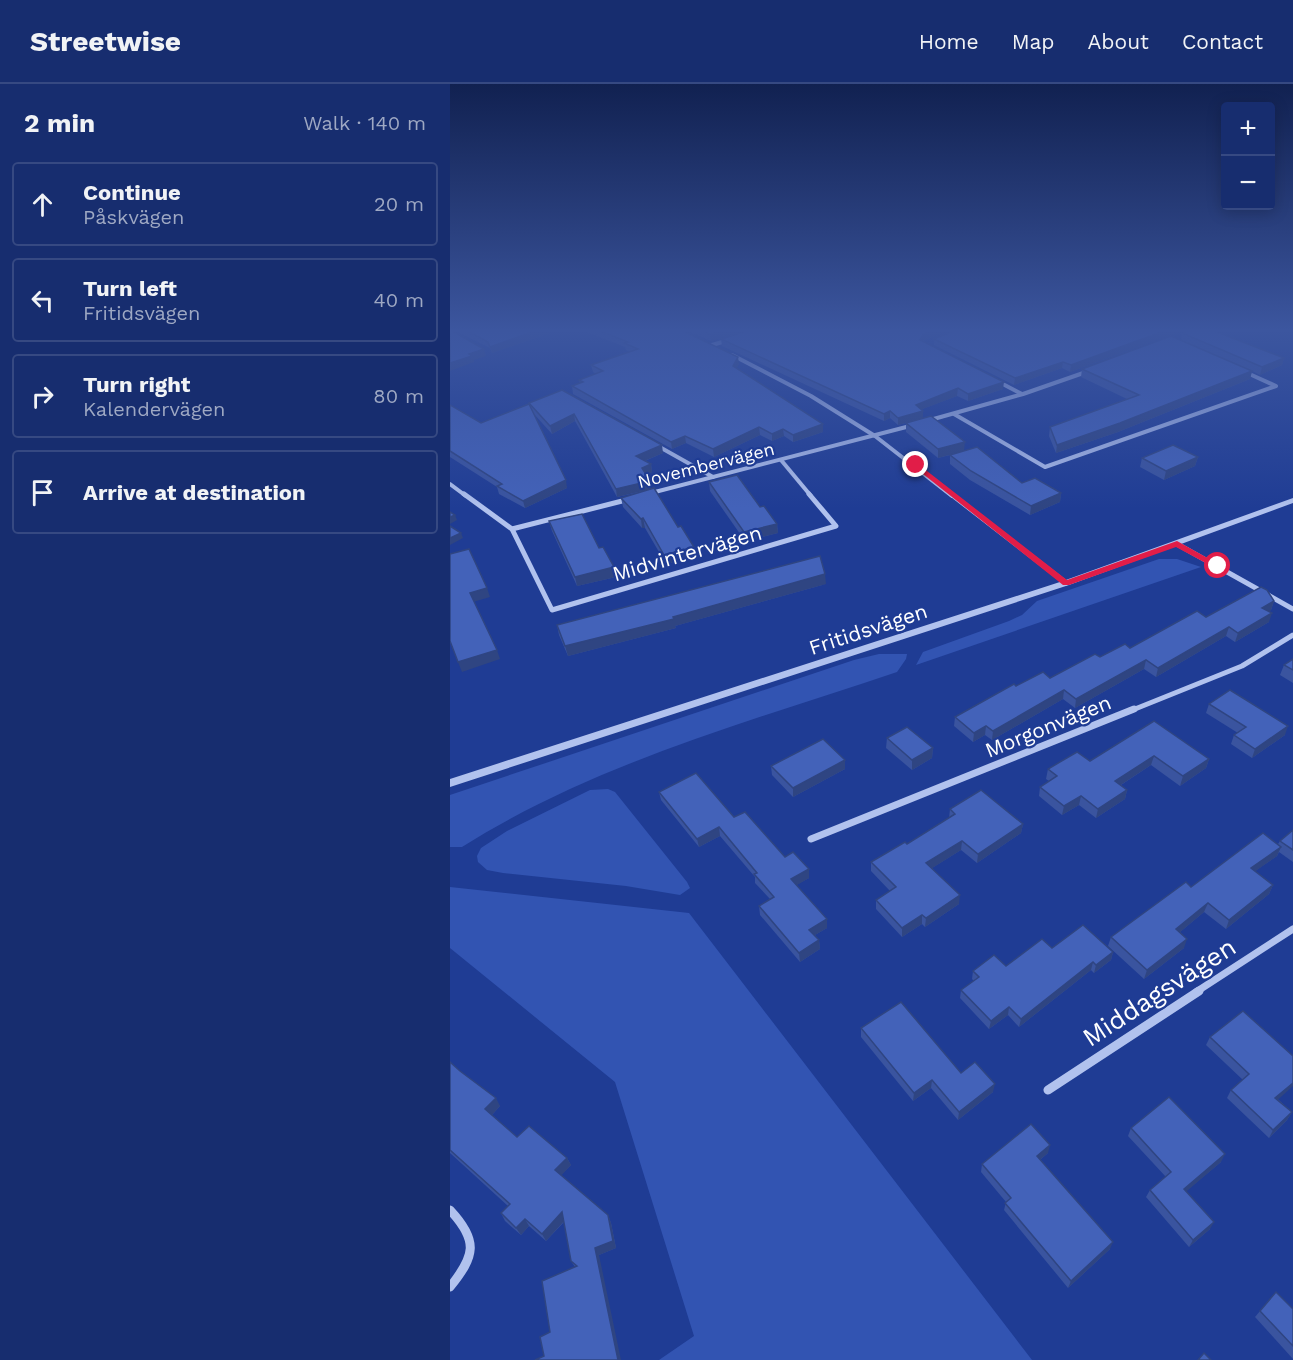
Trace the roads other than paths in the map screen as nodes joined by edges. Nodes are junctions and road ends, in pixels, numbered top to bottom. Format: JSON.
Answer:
{"nodes":[{"id":1,"x":798,"y":390,"type":"edge"},
{"id":2,"x":1013,"y":390,"type":"edge"},
{"id":3,"x":1036,"y":390,"type":"edge"},
{"id":4,"x":1266,"y":390,"type":"edge"},
{"id":5,"x":1023,"y":394,"type":"junction"},
{"id":6,"x":954,"y":414,"type":"junction"},
{"id":7,"x":875,"y":436,"type":"junction"},
{"id":8,"x":652,"y":443,"type":"edge"},
{"id":9,"x":781,"y":460,"type":"junction"},
{"id":10,"x":713,"y":477,"type":"junction"},
{"id":11,"x":450,"y":484,"type":"edge"},
{"id":12,"x":646,"y":495,"type":"edge"},
{"id":13,"x":635,"y":497,"type":"edge"},
{"id":14,"x":1293,"y":500,"type":"edge"},
{"id":15,"x":512,"y":528,"type":"junction"},
{"id":16,"x":1177,"y":544,"type":"junction"},
{"id":17,"x":1066,"y":583,"type":"junction"},
{"id":18,"x":1293,"y":609,"type":"edge"},
{"id":19,"x":1293,"y":635,"type":"edge"},
{"id":20,"x":450,"y":783,"type":"edge"},
{"id":21,"x":811,"y":839,"type":"dead end"},
{"id":22,"x":1293,"y":929,"type":"edge"},
{"id":23,"x":1048,"y":1090,"type":"dead end"},
{"id":24,"x":450,"y":1210,"type":"edge"},
{"id":25,"x":450,"y":1287,"type":"edge"}],
"edges":[{"from":1,"to":7,"type":"street"},
{"from":2,"to":5,"type":"street"},
{"from":3,"to":5,"type":"street","name":"Novembervägen"},
{"from":4,"to":6,"type":"street"},
{"from":5,"to":6,"type":"street","name":"Novembervägen"},
{"from":6,"to":7,"type":"street","name":"Novembervägen"},
{"from":7,"to":9,"type":"street","name":"Novembervägen"},
{"from":7,"to":17,"type":"street"},
{"from":8,"to":10,"type":"street"},
{"from":9,"to":10,"type":"street","name":"Novembervägen"},
{"from":9,"to":15,"type":"street","name":"Midvintervägen"},
{"from":10,"to":12,"type":"street","name":"Novembervägen"},
{"from":11,"to":15,"type":"street"},
{"from":13,"to":15,"type":"street","name":"Novembervägen"},
{"from":14,"to":16,"type":"street","name":"Fritidsvägen"},
{"from":16,"to":17,"type":"street","name":"Fritidsvägen"},
{"from":16,"to":18,"type":"street"},
{"from":17,"to":20,"type":"street","name":"Fritidsvägen"},
{"from":19,"to":21,"type":"street","name":"Morgonvägen"},
{"from":22,"to":23,"type":"street","name":"Middagsvägen"},
{"from":24,"to":25,"type":"street"}]}
